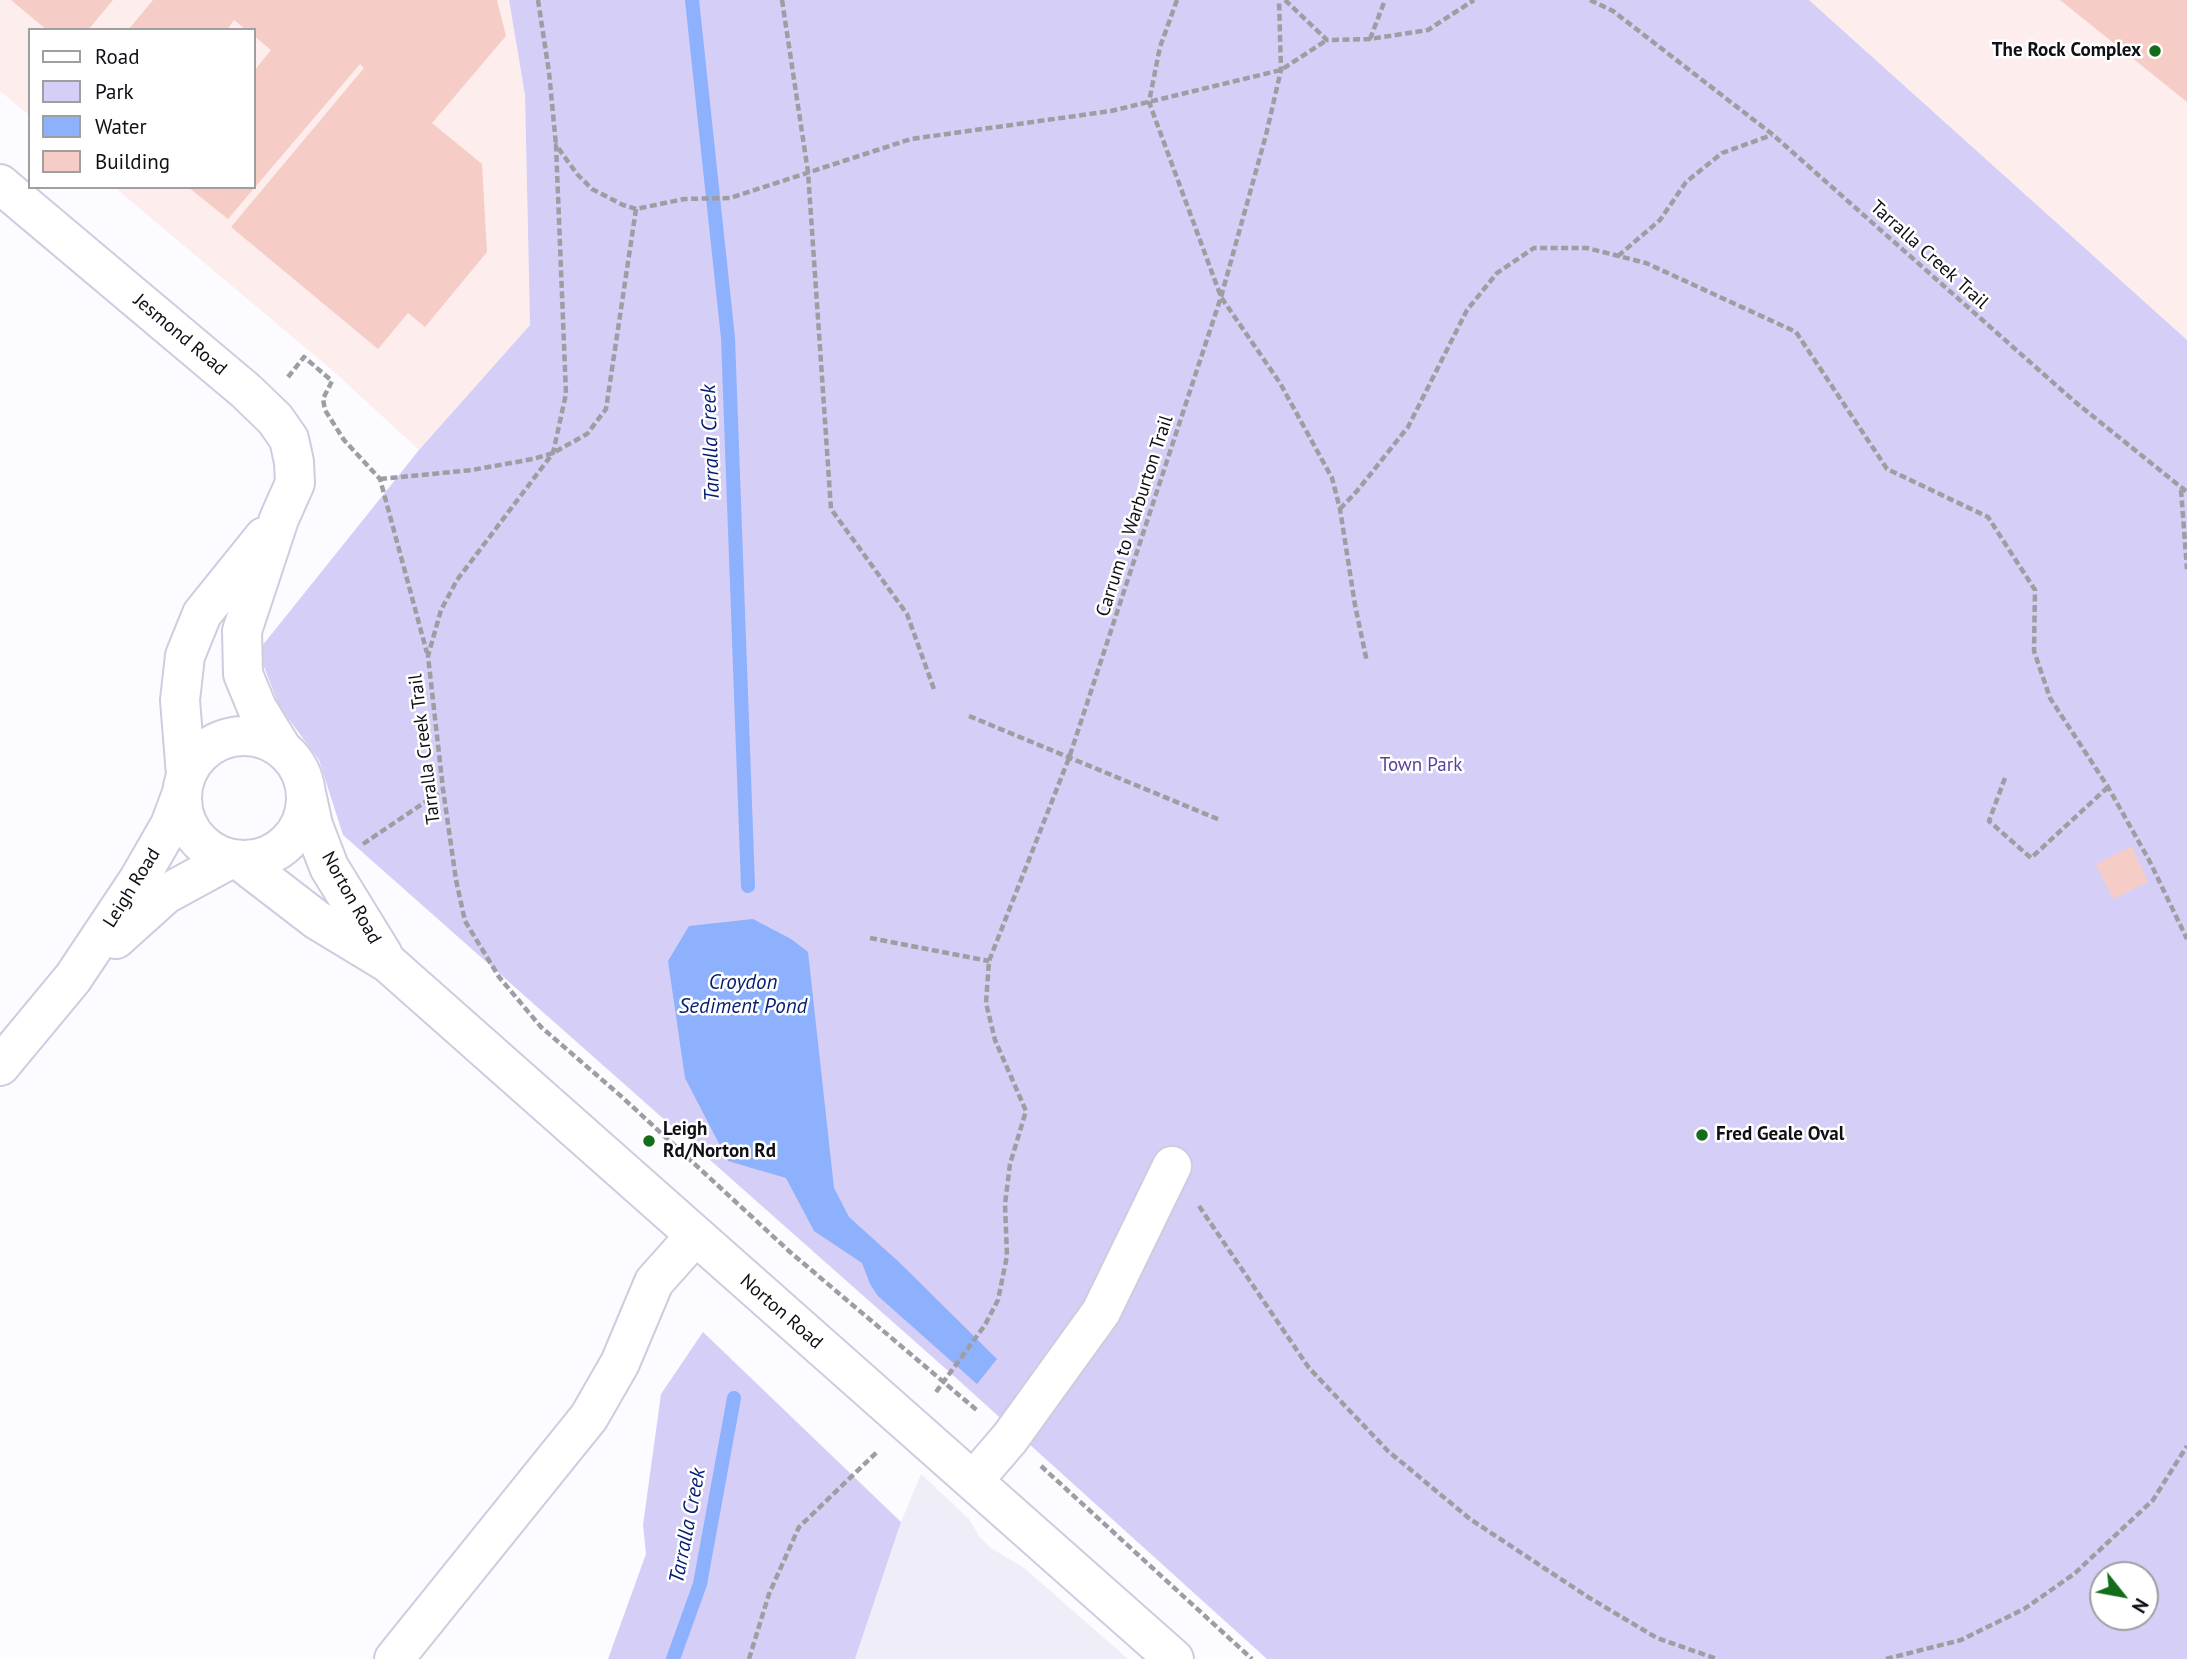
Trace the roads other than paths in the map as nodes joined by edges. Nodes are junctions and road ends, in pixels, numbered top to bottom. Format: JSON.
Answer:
{"nodes":[{"id":1,"x":0,"y":184,"type":"edge"},
{"id":2,"x":279,"y":519,"type":"junction"},
{"id":3,"x":281,"y":747,"type":"junction"},
{"id":4,"x":184,"y":784,"type":"junction"},
{"id":5,"x":306,"y":791,"type":"junction"},
{"id":6,"x":235,"y":860,"type":"junction"},
{"id":7,"x":388,"y":963,"type":"junction"},
{"id":8,"x":73,"y":978,"type":"junction"},
{"id":9,"x":0,"y":1066,"type":"edge"},
{"id":10,"x":1172,"y":1166,"type":"road end"},
{"id":11,"x":695,"y":1236,"type":"junction"},
{"id":12,"x":973,"y":1481,"type":"junction"},
{"id":13,"x":394,"y":1659,"type":"edge"},
{"id":14,"x":1174,"y":1659,"type":"edge"}],
"edges":[{"from":1,"to":2,"type":"street","name":"Jesmond Road"},
{"from":2,"to":3,"type":"street","name":"Jesmond Road"},
{"from":2,"to":4,"type":"street","name":"Jesmond Road"},
{"from":3,"to":4,"type":"street"},
{"from":3,"to":5,"type":"street"},
{"from":4,"to":6,"type":"street"},
{"from":4,"to":8,"type":"street","name":"Leigh Road"},
{"from":5,"to":6,"type":"street"},
{"from":5,"to":7,"type":"street","name":"Norton Road"},
{"from":6,"to":7,"type":"street","name":"Norton Road"},
{"from":6,"to":8,"type":"street","name":"Leigh Road"},
{"from":7,"to":11,"type":"street","name":"Norton Road"},
{"from":8,"to":9,"type":"street","name":"Leigh Road"},
{"from":10,"to":12,"type":"street"},
{"from":11,"to":12,"type":"street","name":"Norton Road"},
{"from":11,"to":13,"type":"street"},
{"from":12,"to":14,"type":"street","name":"Norton Road"}]}
